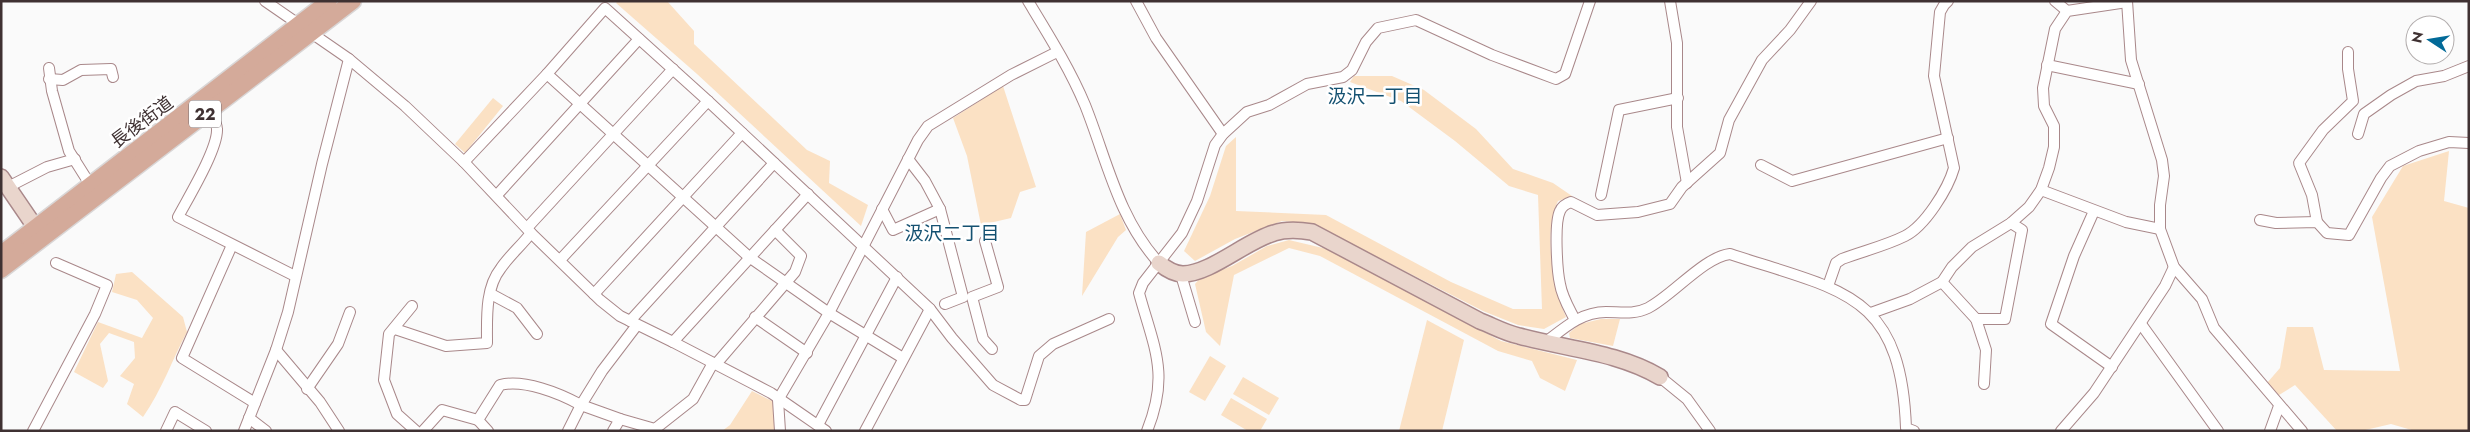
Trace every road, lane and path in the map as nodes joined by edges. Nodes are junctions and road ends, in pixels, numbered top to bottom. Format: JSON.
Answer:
{"nodes":[{"id":1,"x":265,"y":1,"type":"edge"},
{"id":2,"x":329,"y":1,"type":"edge"},
{"id":3,"x":353,"y":1,"type":"edge"},
{"id":4,"x":1028,"y":1,"type":"edge"},
{"id":5,"x":1136,"y":1,"type":"edge"},
{"id":6,"x":1590,"y":1,"type":"edge"},
{"id":7,"x":1670,"y":1,"type":"edge"},
{"id":8,"x":1812,"y":1,"type":"edge"},
{"id":9,"x":1948,"y":1,"type":"edge"},
{"id":10,"x":2055,"y":1,"type":"edge"},
{"id":11,"x":2127,"y":2,"type":"edge"},
{"id":12,"x":2067,"y":11,"type":"junction"},
{"id":13,"x":304,"y":30,"type":"junction"},
{"id":14,"x":639,"y":39,"type":"junction"},
{"id":15,"x":1057,"y":52,"type":"junction"},
{"id":16,"x":2348,"y":52,"type":"dead end"},
{"id":17,"x":349,"y":59,"type":"junction"},
{"id":18,"x":2047,"y":65,"type":"junction"},
{"id":19,"x":2469,"y":66,"type":"edge"},
{"id":20,"x":49,"y":68,"type":"dead end"},
{"id":21,"x":673,"y":69,"type":"junction"},
{"id":22,"x":547,"y":74,"type":"junction"},
{"id":23,"x":113,"y":78,"type":"dead end"},
{"id":24,"x":49,"y":80,"type":"junction"},
{"id":25,"x":2139,"y":84,"type":"junction"},
{"id":26,"x":1678,"y":98,"type":"junction"},
{"id":27,"x":708,"y":101,"type":"junction"},
{"id":28,"x":580,"y":104,"type":"junction"},
{"id":29,"x":209,"y":111,"type":"junction"},
{"id":30,"x":742,"y":133,"type":"junction"},
{"id":31,"x":613,"y":134,"type":"junction"},
{"id":32,"x":1223,"y":134,"type":"junction"},
{"id":33,"x":2358,"y":134,"type":"dead end"},
{"id":34,"x":1948,"y":138,"type":"junction"},
{"id":35,"x":2469,"y":143,"type":"edge"},
{"id":36,"x":75,"y":159,"type":"junction"},
{"id":37,"x":908,"y":159,"type":"junction"},
{"id":38,"x":464,"y":162,"type":"junction"},
{"id":39,"x":774,"y":163,"type":"junction"},
{"id":40,"x":1761,"y":165,"type":"dead end"},
{"id":41,"x":648,"y":166,"type":"junction"},
{"id":42,"x":5,"y":182,"type":"edge"},
{"id":43,"x":1687,"y":182,"type":"junction"},
{"id":44,"x":91,"y":186,"type":"junction"},
{"id":45,"x":2041,"y":190,"type":"junction"},
{"id":46,"x":808,"y":194,"type":"junction"},
{"id":47,"x":1601,"y":195,"type":"dead end"},
{"id":48,"x":497,"y":196,"type":"junction"},
{"id":49,"x":682,"y":196,"type":"junction"},
{"id":50,"x":882,"y":209,"type":"junction"},
{"id":51,"x":940,"y":209,"type":"junction"},
{"id":52,"x":2094,"y":211,"type":"junction"},
{"id":53,"x":2260,"y":220,"type":"dead end"},
{"id":54,"x":2011,"y":222,"type":"junction"},
{"id":55,"x":2317,"y":222,"type":"junction"},
{"id":56,"x":716,"y":227,"type":"junction"},
{"id":57,"x":2160,"y":229,"type":"junction"},
{"id":58,"x":775,"y":230,"type":"junction"},
{"id":59,"x":529,"y":231,"type":"junction"},
{"id":60,"x":39,"y":232,"type":"junction"},
{"id":61,"x":985,"y":241,"type":"dead end"},
{"id":62,"x":232,"y":245,"type":"junction"},
{"id":63,"x":864,"y":246,"type":"junction"},
{"id":64,"x":1,"y":254,"type":"edge"},
{"id":65,"x":749,"y":257,"type":"junction"},
{"id":66,"x":560,"y":260,"type":"junction"},
{"id":67,"x":56,"y":263,"type":"dead end"},
{"id":68,"x":1159,"y":263,"type":"junction"},
{"id":69,"x":2174,"y":266,"type":"junction"},
{"id":70,"x":1,"y":270,"type":"edge"},
{"id":71,"x":1181,"y":275,"type":"junction"},
{"id":72,"x":295,"y":276,"type":"junction"},
{"id":73,"x":897,"y":278,"type":"junction"},
{"id":74,"x":786,"y":282,"type":"junction"},
{"id":75,"x":1942,"y":282,"type":"junction"},
{"id":76,"x":1828,"y":286,"type":"junction"},
{"id":77,"x":491,"y":294,"type":"junction"},
{"id":78,"x":594,"y":294,"type":"junction"},
{"id":79,"x":968,"y":297,"type":"junction"},
{"id":80,"x":945,"y":304,"type":"dead end"},
{"id":81,"x":412,"y":306,"type":"dead end"},
{"id":82,"x":930,"y":309,"type":"junction"},
{"id":83,"x":350,"y":312,"type":"dead end"},
{"id":84,"x":829,"y":313,"type":"junction"},
{"id":85,"x":1871,"y":313,"type":"junction"},
{"id":86,"x":755,"y":317,"type":"junction"},
{"id":87,"x":1976,"y":319,"type":"junction"},
{"id":88,"x":1109,"y":320,"type":"dead end"},
{"id":89,"x":1575,"y":320,"type":"junction"},
{"id":90,"x":1195,"y":322,"type":"dead end"},
{"id":91,"x":634,"y":323,"type":"junction"},
{"id":92,"x":2141,"y":324,"type":"junction"},
{"id":93,"x":395,"y":329,"type":"junction"},
{"id":94,"x":537,"y":334,"type":"dead end"},
{"id":95,"x":865,"y":336,"type":"junction"},
{"id":96,"x":673,"y":342,"type":"junction"},
{"id":97,"x":1546,"y":342,"type":"junction"},
{"id":98,"x":992,"y":349,"type":"dead end"},
{"id":99,"x":276,"y":350,"type":"junction"},
{"id":100,"x":807,"y":353,"type":"junction"},
{"id":101,"x":903,"y":358,"type":"junction"},
{"id":102,"x":715,"y":363,"type":"junction"},
{"id":103,"x":2112,"y":367,"type":"junction"},
{"id":104,"x":1660,"y":377,"type":"joint"},
{"id":105,"x":1984,"y":384,"type":"dead end"},
{"id":106,"x":307,"y":388,"type":"junction"},
{"id":107,"x":778,"y":400,"type":"junction"},
{"id":108,"x":255,"y":403,"type":"junction"},
{"id":109,"x":581,"y":405,"type":"junction"},
{"id":110,"x":2279,"y":406,"type":"junction"},
{"id":111,"x":249,"y":418,"type":"junction"},
{"id":112,"x":620,"y":419,"type":"junction"},
{"id":113,"x":478,"y":420,"type":"junction"},
{"id":114,"x":822,"y":428,"type":"edge"},
{"id":115,"x":33,"y":431,"type":"edge"},
{"id":116,"x":166,"y":431,"type":"edge"},
{"id":117,"x":206,"y":431,"type":"edge"},
{"id":118,"x":244,"y":431,"type":"edge"},
{"id":119,"x":266,"y":431,"type":"edge"},
{"id":120,"x":339,"y":431,"type":"edge"},
{"id":121,"x":416,"y":431,"type":"edge"},
{"id":122,"x":423,"y":431,"type":"edge"},
{"id":123,"x":488,"y":431,"type":"edge"},
{"id":124,"x":568,"y":431,"type":"edge"},
{"id":125,"x":612,"y":431,"type":"edge"},
{"id":126,"x":780,"y":431,"type":"edge"},
{"id":127,"x":865,"y":431,"type":"edge"},
{"id":128,"x":1147,"y":431,"type":"edge"},
{"id":129,"x":1710,"y":431,"type":"edge"},
{"id":130,"x":1914,"y":431,"type":"edge"},
{"id":131,"x":2061,"y":431,"type":"edge"},
{"id":132,"x":2218,"y":431,"type":"edge"},
{"id":133,"x":2270,"y":431,"type":"edge"},
{"id":134,"x":2302,"y":431,"type":"edge"}],
"edges":[{"from":1,"to":13,"type":"street"},
{"from":2,"to":13,"type":"main road","name":"長後街道","number":"22"},
{"from":3,"to":13,"type":"main road","name":"長後街道","number":"22"},
{"from":4,"to":15,"type":"street"},
{"from":5,"to":32,"type":"street"},
{"from":6,"to":32,"type":"street"},
{"from":7,"to":26,"type":"street"},
{"from":8,"to":43,"type":"street"},
{"from":9,"to":34,"type":"street"},
{"from":10,"to":12,"type":"street"},
{"from":11,"to":12,"type":"street"},
{"from":11,"to":25,"type":"street"},
{"from":12,"to":18,"type":"street"},
{"from":13,"to":17,"type":"street"},
{"from":13,"to":29,"type":"main road","name":"長後街道","number":"22"},
{"from":13,"to":44,"type":"main road","name":"長後街道","number":"22"},
{"from":14,"to":21,"type":"street"},
{"from":14,"to":22,"type":"street"},
{"from":14,"to":28,"type":"street"},
{"from":15,"to":37,"type":"street"},
{"from":15,"to":68,"type":"street"},
{"from":16,"to":55,"type":"street"},
{"from":17,"to":38,"type":"street"},
{"from":17,"to":72,"type":"street"},
{"from":18,"to":25,"type":"street"},
{"from":18,"to":45,"type":"street"},
{"from":19,"to":33,"type":"street"},
{"from":20,"to":24,"type":"street"},
{"from":21,"to":27,"type":"street"},
{"from":21,"to":31,"type":"street"},
{"from":22,"to":28,"type":"street"},
{"from":22,"to":38,"type":"street"},
{"from":23,"to":24,"type":"street"},
{"from":24,"to":36,"type":"street"},
{"from":25,"to":57,"type":"street"},
{"from":26,"to":43,"type":"street"},
{"from":26,"to":47,"type":"street"},
{"from":27,"to":30,"type":"street"},
{"from":27,"to":41,"type":"street"},
{"from":28,"to":31,"type":"street"},
{"from":28,"to":48,"type":"street"},
{"from":29,"to":60,"type":"main road","name":"長後街道","number":"22"},
{"from":29,"to":62,"type":"street"},
{"from":30,"to":39,"type":"street"},
{"from":30,"to":49,"type":"street"},
{"from":31,"to":41,"type":"street"},
{"from":31,"to":59,"type":"street"},
{"from":32,"to":68,"type":"street"},
{"from":34,"to":40,"type":"street"},
{"from":34,"to":76,"type":"street"},
{"from":35,"to":55,"type":"street"},
{"from":36,"to":42,"type":"street"},
{"from":36,"to":44,"type":"street"},
{"from":37,"to":50,"type":"street"},
{"from":37,"to":51,"type":"street"},
{"from":38,"to":48,"type":"street"},
{"from":39,"to":46,"type":"street"},
{"from":39,"to":56,"type":"street"},
{"from":41,"to":49,"type":"street"},
{"from":41,"to":66,"type":"street"},
{"from":42,"to":60,"type":"street"},
{"from":43,"to":89,"type":"street"},
{"from":44,"to":60,"type":"main road","name":"長後街道","number":"22"},
{"from":45,"to":52,"type":"street"},
{"from":45,"to":54,"type":"street"},
{"from":46,"to":58,"type":"street"},
{"from":46,"to":63,"type":"street"},
{"from":48,"to":59,"type":"street"},
{"from":49,"to":56,"type":"street"},
{"from":49,"to":78,"type":"street"},
{"from":50,"to":51,"type":"street"},
{"from":50,"to":63,"type":"street"},
{"from":51,"to":79,"type":"street"},
{"from":52,"to":57,"type":"street"},
{"from":52,"to":103,"type":"street"},
{"from":53,"to":55,"type":"street"},
{"from":54,"to":75,"type":"street"},
{"from":54,"to":87,"type":"street"},
{"from":56,"to":65,"type":"street"},
{"from":56,"to":91,"type":"street"},
{"from":57,"to":69,"type":"street"},
{"from":58,"to":65,"type":"street"},
{"from":58,"to":74,"type":"street"},
{"from":59,"to":66,"type":"street"},
{"from":59,"to":77,"type":"street"},
{"from":60,"to":64,"type":"main road","name":"長後街道","number":"22"},
{"from":60,"to":70,"type":"main road","number":"22"},
{"from":61,"to":79,"type":"street"},
{"from":62,"to":72,"type":"street"},
{"from":62,"to":108,"type":"street"},
{"from":63,"to":73,"type":"street"},
{"from":63,"to":84,"type":"street"},
{"from":65,"to":74,"type":"street"},
{"from":65,"to":96,"type":"street"},
{"from":66,"to":78,"type":"street"},
{"from":67,"to":115,"type":"street"},
{"from":68,"to":71,"type":"street"},
{"from":68,"to":128,"type":"street"},
{"from":69,"to":92,"type":"street"},
{"from":69,"to":110,"type":"street"},
{"from":71,"to":90,"type":"street"},
{"from":71,"to":97,"type":"street"},
{"from":72,"to":99,"type":"street"},
{"from":73,"to":82,"type":"street"},
{"from":73,"to":95,"type":"street"},
{"from":74,"to":84,"type":"street"},
{"from":74,"to":86,"type":"street"},
{"from":75,"to":85,"type":"street"},
{"from":75,"to":87,"type":"street"},
{"from":76,"to":85,"type":"street"},
{"from":76,"to":89,"type":"street"},
{"from":77,"to":93,"type":"street"},
{"from":77,"to":94,"type":"street"},
{"from":78,"to":91,"type":"street"},
{"from":79,"to":80,"type":"street"},
{"from":79,"to":98,"type":"street"},
{"from":81,"to":93,"type":"street"},
{"from":82,"to":88,"type":"street"},
{"from":82,"to":101,"type":"street"},
{"from":83,"to":106,"type":"street"},
{"from":84,"to":95,"type":"street"},
{"from":84,"to":100,"type":"street"},
{"from":85,"to":130,"type":"street"},
{"from":86,"to":100,"type":"street"},
{"from":86,"to":102,"type":"street"},
{"from":87,"to":105,"type":"street"},
{"from":89,"to":97,"type":"street"},
{"from":91,"to":96,"type":"street"},
{"from":91,"to":109,"type":"street"},
{"from":92,"to":103,"type":"street"},
{"from":92,"to":132,"type":"street"},
{"from":93,"to":121,"type":"street"},
{"from":95,"to":101,"type":"street"},
{"from":95,"to":114,"type":"street"},
{"from":96,"to":102,"type":"street"},
{"from":97,"to":104,"type":"street"},
{"from":99,"to":106,"type":"street"},
{"from":99,"to":108,"type":"street"},
{"from":100,"to":107,"type":"street"},
{"from":101,"to":127,"type":"street"},
{"from":102,"to":107,"type":"street"},
{"from":102,"to":112,"type":"street"},
{"from":103,"to":131,"type":"street"},
{"from":104,"to":129,"type":"street"},
{"from":106,"to":120,"type":"street"},
{"from":107,"to":114,"type":"street"},
{"from":107,"to":126,"type":"street"},
{"from":108,"to":111,"type":"street"},
{"from":109,"to":112,"type":"street"},
{"from":109,"to":113,"type":"street"},
{"from":109,"to":124,"type":"street"},
{"from":110,"to":133,"type":"street"},
{"from":110,"to":134,"type":"street"},
{"from":111,"to":118,"type":"street"},
{"from":111,"to":119,"type":"street"},
{"from":112,"to":125,"type":"street"},
{"from":113,"to":122,"type":"street"},
{"from":113,"to":123,"type":"street"},
{"from":116,"to":117,"type":"street"}]}
